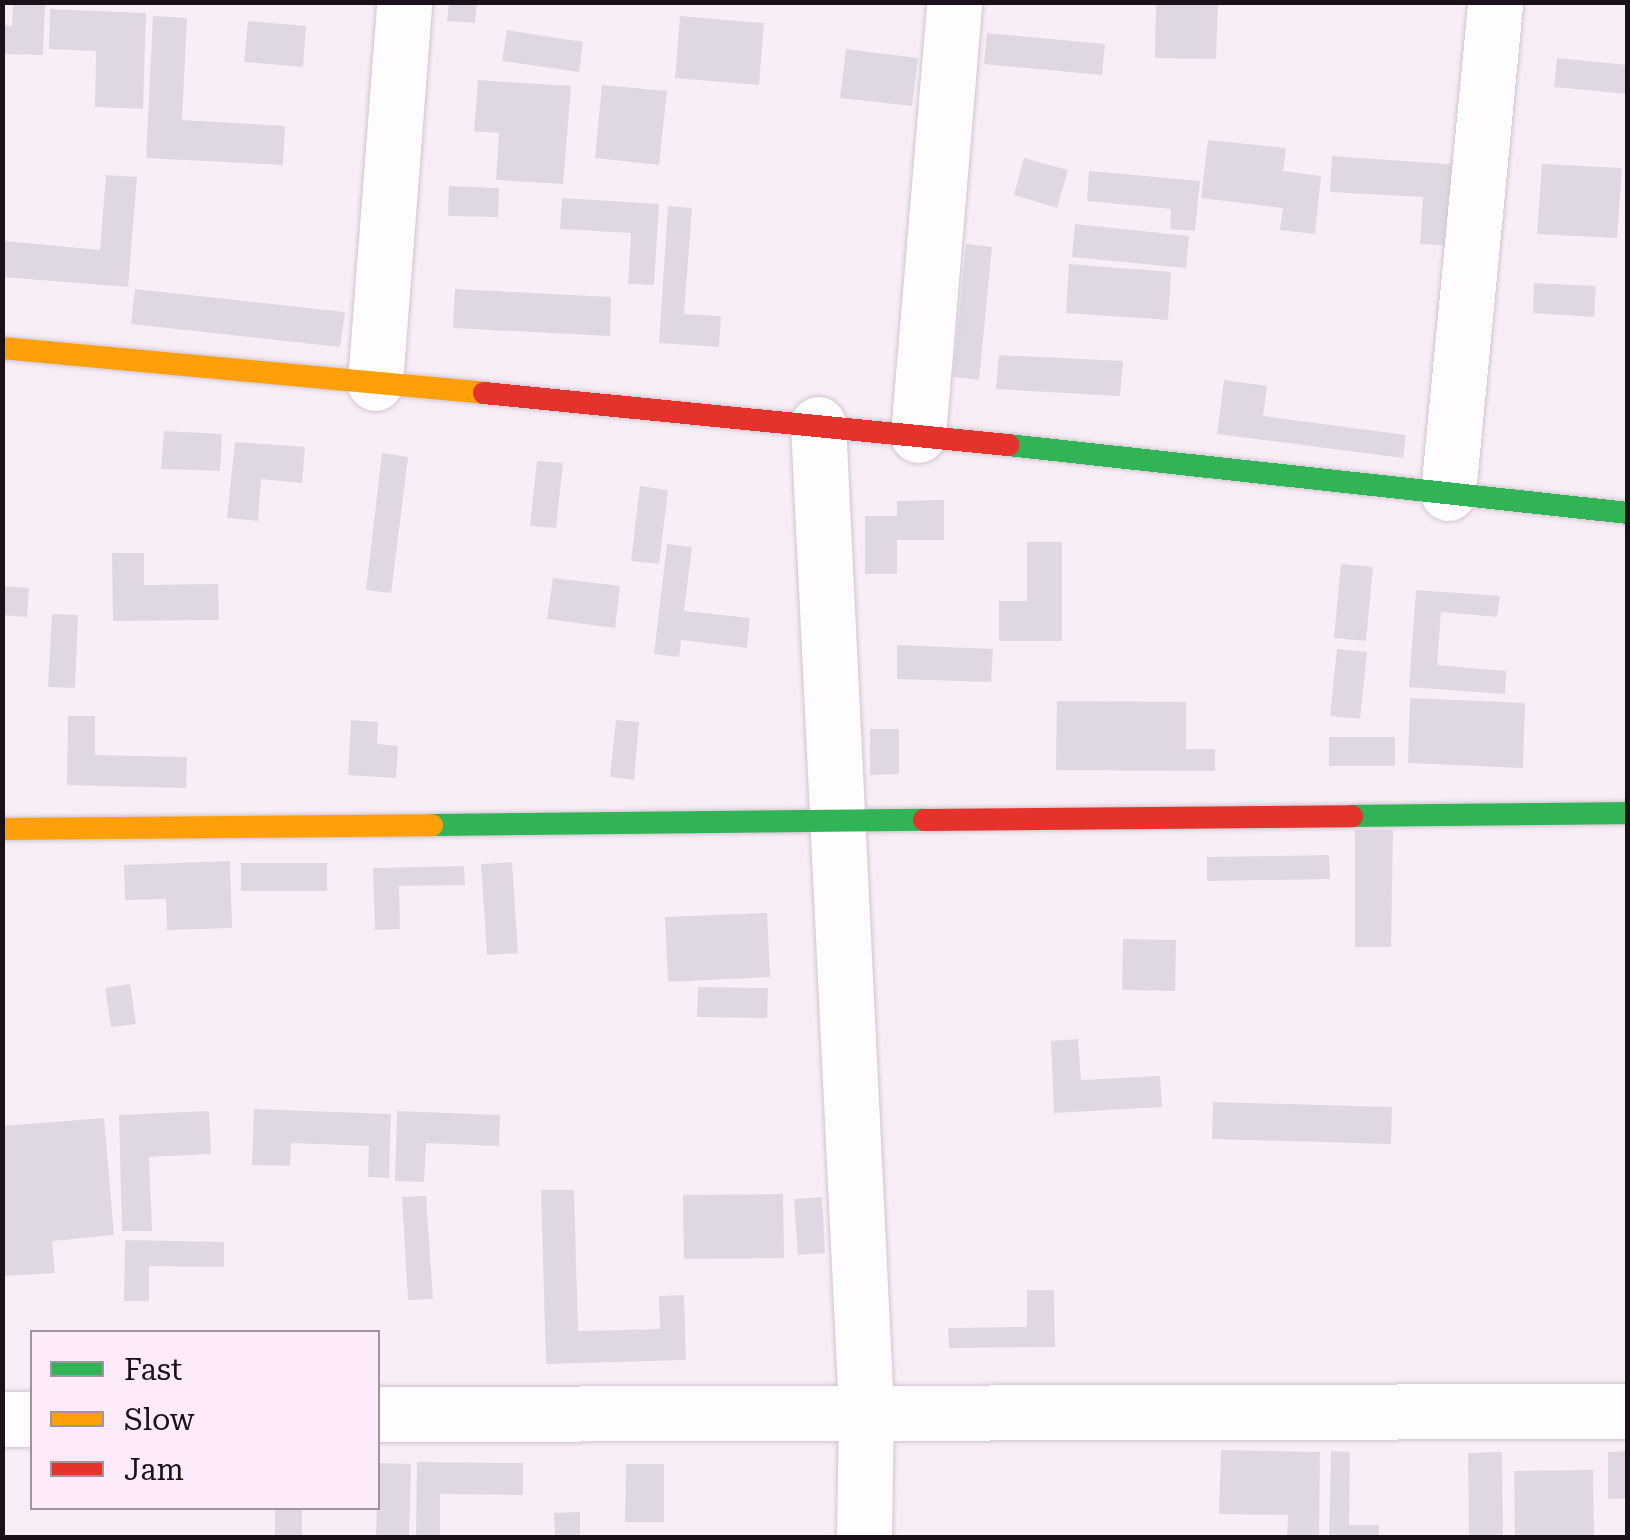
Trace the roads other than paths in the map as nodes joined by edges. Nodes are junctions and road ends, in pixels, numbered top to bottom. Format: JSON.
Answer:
{"nodes":[{"id":1,"x":404,"y":2,"type":"edge"},
{"id":2,"x":954,"y":2,"type":"edge"},
{"id":3,"x":1495,"y":2,"type":"edge"},
{"id":4,"x":2,"y":348,"type":"edge"},
{"id":5,"x":376,"y":383,"type":"junction"},
{"id":6,"x":818,"y":424,"type":"junction"},
{"id":7,"x":918,"y":435,"type":"junction"},
{"id":8,"x":1448,"y":493,"type":"junction"},
{"id":9,"x":1628,"y":512,"type":"edge"},
{"id":10,"x":1628,"y":814,"type":"edge"},
{"id":11,"x":835,"y":822,"type":"junction"},
{"id":12,"x":2,"y":829,"type":"edge"},
{"id":13,"x":866,"y":1409,"type":"junction"},
{"id":14,"x":1628,"y":1411,"type":"edge"},
{"id":15,"x":380,"y":1414,"type":"edge"},
{"id":16,"x":30,"y":1418,"type":"edge"},
{"id":17,"x":2,"y":1419,"type":"edge"},
{"id":18,"x":864,"y":1538,"type":"edge"}],
"edges":[{"from":1,"to":5,"type":"street"},
{"from":2,"to":7,"type":"street"},
{"from":3,"to":8,"type":"street"},
{"from":4,"to":5,"type":"street"},
{"from":5,"to":6,"type":"street"},
{"from":6,"to":7,"type":"street"},
{"from":6,"to":11,"type":"street"},
{"from":7,"to":8,"type":"street"},
{"from":8,"to":9,"type":"street"},
{"from":10,"to":11,"type":"street"},
{"from":11,"to":12,"type":"street"},
{"from":11,"to":13,"type":"street"},
{"from":13,"to":14,"type":"street"},
{"from":13,"to":15,"type":"street"},
{"from":13,"to":18,"type":"street"},
{"from":16,"to":17,"type":"street"}]}
